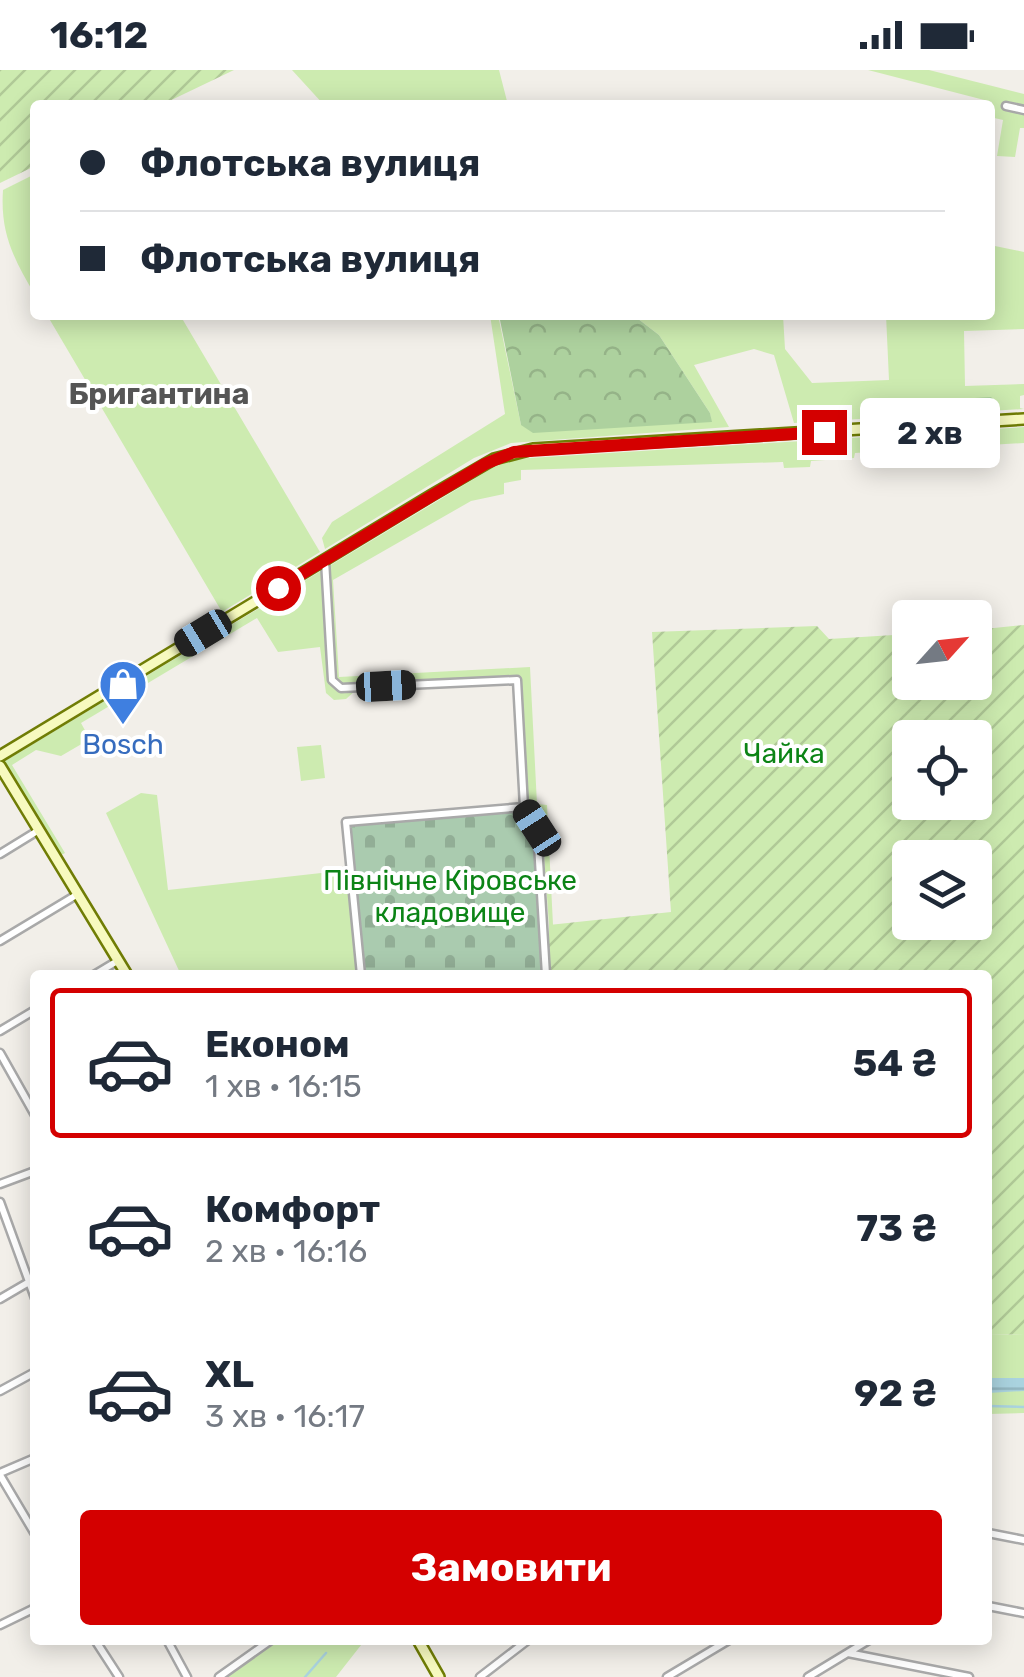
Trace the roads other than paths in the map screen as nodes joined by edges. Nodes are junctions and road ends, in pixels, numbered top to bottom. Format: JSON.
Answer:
{"nodes":[{"id":1,"x":1006,"y":106,"type":"dead end"},
{"id":2,"x":1024,"y":110,"type":"edge"},
{"id":3,"x":1024,"y":419,"type":"edge"},
{"id":4,"x":325,"y":560,"type":"junction"},
{"id":5,"x":0,"y":756,"type":"edge"},
{"id":6,"x":0,"y":766,"type":"edge"},
{"id":7,"x":524,"y":807,"type":"junction"},
{"id":8,"x":39,"y":830,"type":"junction"},
{"id":9,"x":0,"y":854,"type":"edge"},
{"id":10,"x":78,"y":894,"type":"junction"},
{"id":11,"x":0,"y":941,"type":"edge"},
{"id":12,"x":118,"y":960,"type":"junction"},
{"id":13,"x":102,"y":970,"type":"edge"},
{"id":14,"x":125,"y":970,"type":"edge"},
{"id":15,"x":361,"y":970,"type":"edge"},
{"id":16,"x":546,"y":970,"type":"edge"},
{"id":17,"x":30,"y":1013,"type":"edge"},
{"id":18,"x":0,"y":1032,"type":"edge"},
{"id":19,"x":0,"y":1053,"type":"edge"},
{"id":20,"x":30,"y":1105,"type":"edge"},
{"id":21,"x":30,"y":1173,"type":"edge"},
{"id":22,"x":0,"y":1184,"type":"edge"},
{"id":23,"x":0,"y":1202,"type":"edge"},
{"id":24,"x":29,"y":1282,"type":"joint"},
{"id":25,"x":0,"y":1299,"type":"edge"},
{"id":26,"x":30,"y":1375,"type":"edge"},
{"id":27,"x":0,"y":1391,"type":"edge"},
{"id":28,"x":30,"y":1461,"type":"edge"},
{"id":29,"x":0,"y":1476,"type":"edge"},
{"id":30,"x":30,"y":1526,"type":"edge"},
{"id":31,"x":992,"y":1533,"type":"edge"},
{"id":32,"x":1024,"y":1540,"type":"edge"},
{"id":33,"x":992,"y":1607,"type":"edge"},
{"id":34,"x":30,"y":1610,"type":"edge"},
{"id":35,"x":1024,"y":1613,"type":"edge"},
{"id":36,"x":0,"y":1625,"type":"edge"},
{"id":37,"x":98,"y":1645,"type":"edge"},
{"id":38,"x":170,"y":1645,"type":"edge"},
{"id":39,"x":256,"y":1645,"type":"edge"},
{"id":40,"x":421,"y":1645,"type":"edge"},
{"id":41,"x":522,"y":1645,"type":"edge"},
{"id":42,"x":721,"y":1645,"type":"edge"},
{"id":43,"x":862,"y":1645,"type":"edge"},
{"id":44,"x":848,"y":1653,"type":"junction"},
{"id":45,"x":119,"y":1677,"type":"edge"},
{"id":46,"x":187,"y":1677,"type":"edge"},
{"id":47,"x":220,"y":1677,"type":"edge"},
{"id":48,"x":439,"y":1677,"type":"edge"},
{"id":49,"x":480,"y":1677,"type":"edge"},
{"id":50,"x":667,"y":1677,"type":"edge"},
{"id":51,"x":808,"y":1677,"type":"edge"},
{"id":52,"x":969,"y":1677,"type":"edge"}],
"edges":[{"from":1,"to":2,"type":"street"},
{"from":3,"to":4,"type":"street"},
{"from":4,"to":5,"type":"street"},
{"from":4,"to":7,"type":"street"},
{"from":6,"to":8,"type":"street"},
{"from":7,"to":15,"type":"street"},
{"from":7,"to":16,"type":"street"},
{"from":8,"to":9,"type":"street"},
{"from":8,"to":10,"type":"street"},
{"from":10,"to":11,"type":"street"},
{"from":10,"to":12,"type":"street"},
{"from":12,"to":13,"type":"street"},
{"from":12,"to":14,"type":"street"},
{"from":17,"to":18,"type":"street"},
{"from":19,"to":20,"type":"street"},
{"from":21,"to":22,"type":"street"},
{"from":23,"to":24,"type":"street"},
{"from":24,"to":25,"type":"street"},
{"from":26,"to":27,"type":"street"},
{"from":28,"to":29,"type":"street"},
{"from":29,"to":30,"type":"street"},
{"from":31,"to":32,"type":"street"},
{"from":33,"to":35,"type":"street"},
{"from":34,"to":36,"type":"street"},
{"from":37,"to":45,"type":"street"},
{"from":38,"to":46,"type":"street"},
{"from":39,"to":47,"type":"street"},
{"from":40,"to":48,"type":"street"},
{"from":41,"to":49,"type":"street"},
{"from":42,"to":50,"type":"street"},
{"from":43,"to":44,"type":"street"},
{"from":44,"to":51,"type":"street"},
{"from":44,"to":52,"type":"street"}]}
